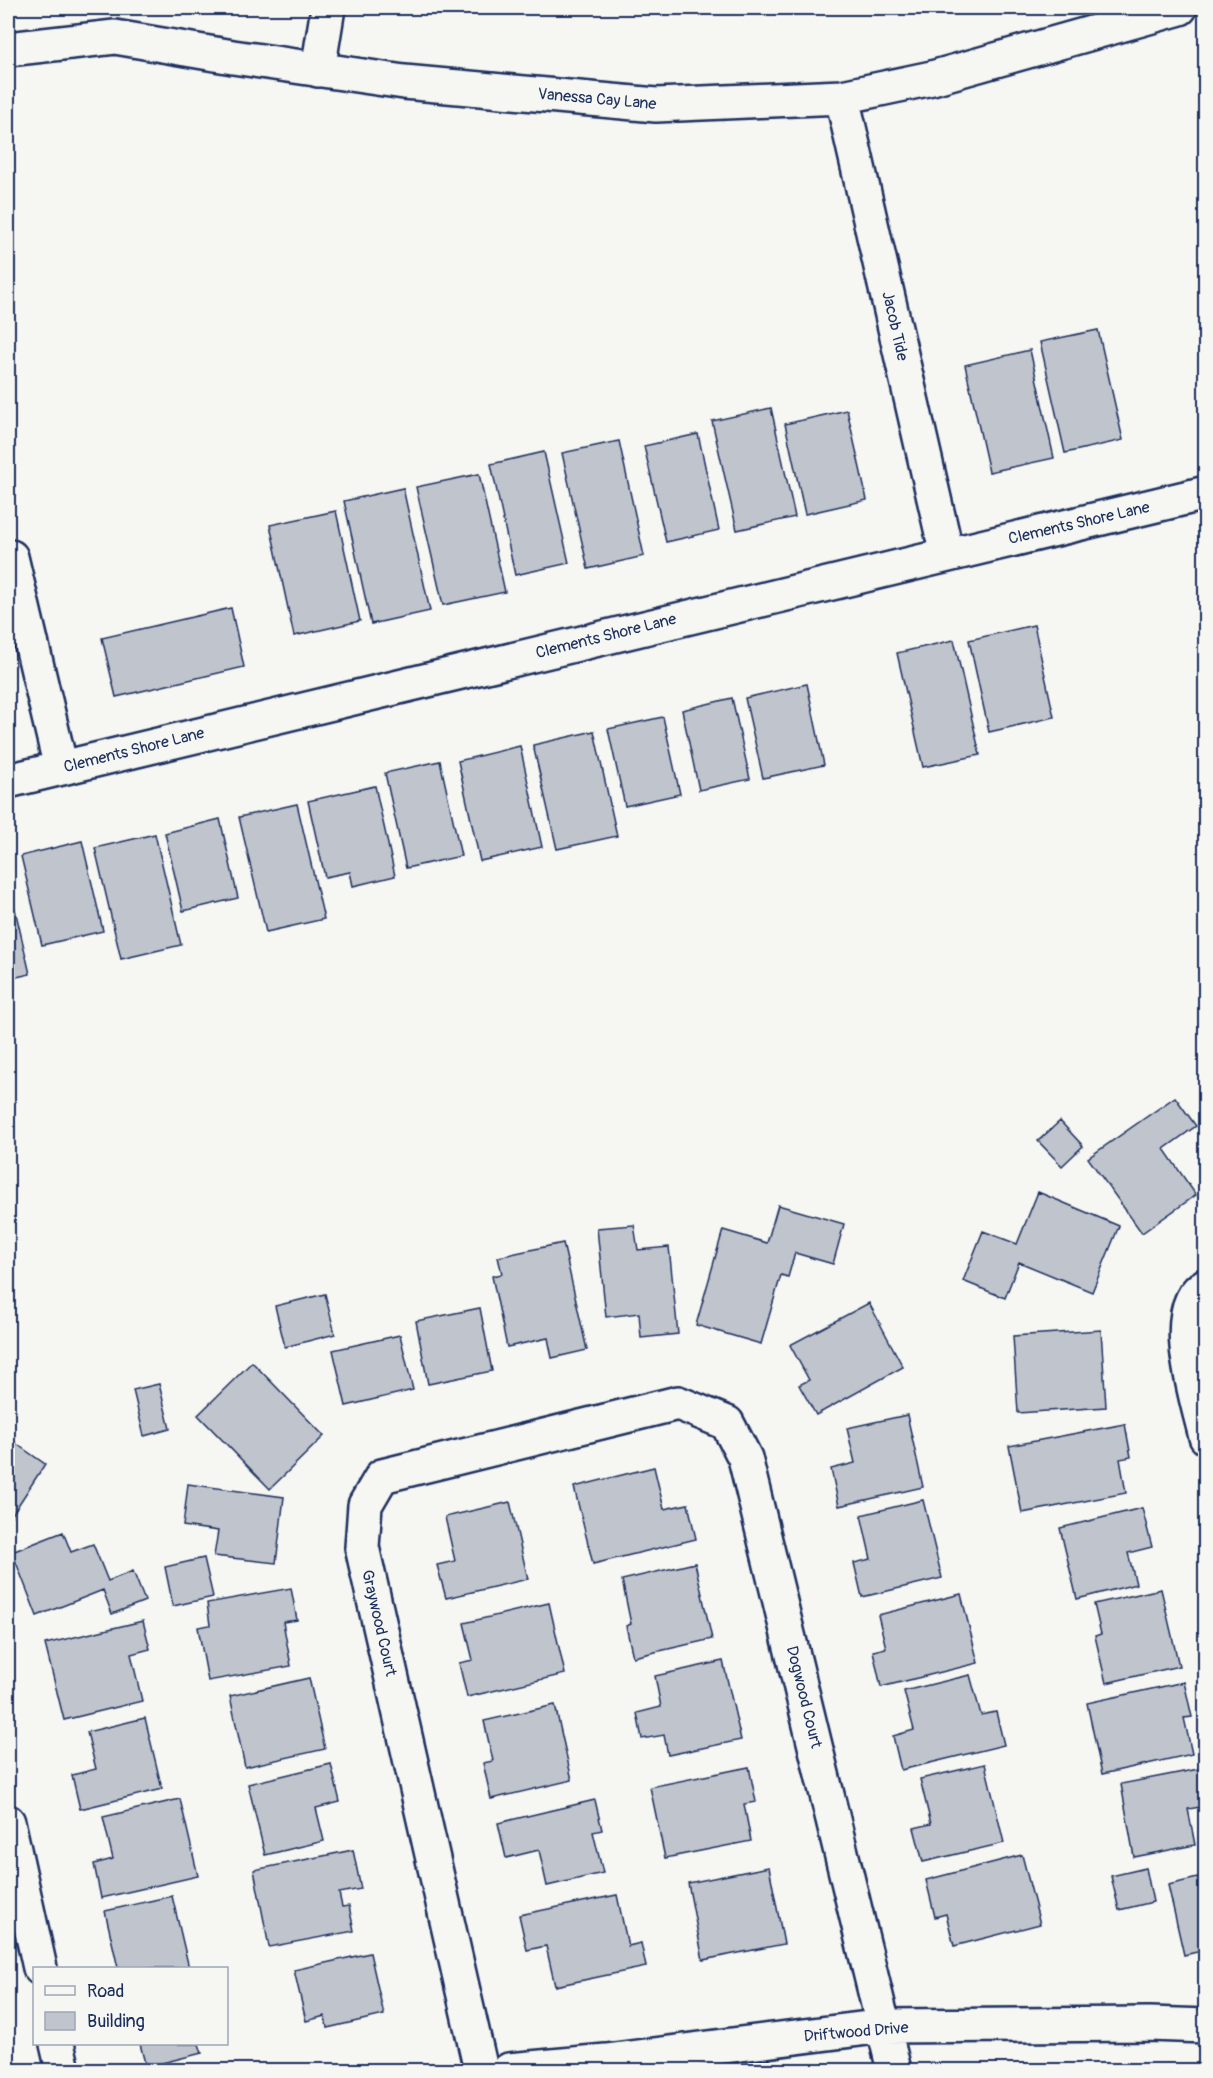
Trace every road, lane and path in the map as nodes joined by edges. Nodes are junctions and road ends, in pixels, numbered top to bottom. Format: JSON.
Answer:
{"nodes":[{"id":1,"x":328,"y":8,"type":"edge"},
{"id":2,"x":1180,"y":8,"type":"edge"},
{"id":3,"x":8,"y":49,"type":"edge"},
{"id":4,"x":318,"y":70,"type":"junction"},
{"id":5,"x":842,"y":97,"type":"junction"},
{"id":6,"x":1206,"y":493,"type":"edge"},
{"id":7,"x":947,"y":555,"type":"junction"},
{"id":8,"x":11,"y":557,"type":"dead end"},
{"id":9,"x":61,"y":768,"type":"junction"},
{"id":10,"x":8,"y":781,"type":"edge"},
{"id":11,"x":1206,"y":1285,"type":"edge"},
{"id":12,"x":678,"y":1402,"type":"joint"},
{"id":13,"x":1206,"y":1437,"type":"edge"},
{"id":14,"x":8,"y":1822,"type":"edge"},
{"id":15,"x":40,"y":1967,"type":"edge"},
{"id":16,"x":884,"y":2026,"type":"junction"},
{"id":17,"x":1206,"y":2026,"type":"edge"},
{"id":18,"x":57,"y":2045,"type":"edge"},
{"id":19,"x":63,"y":2070,"type":"edge"},
{"id":20,"x":481,"y":2070,"type":"edge"},
{"id":21,"x":509,"y":2070,"type":"edge"},
{"id":22,"x":894,"y":2070,"type":"edge"}],
"edges":[{"from":1,"to":4,"type":"street"},
{"from":2,"to":5,"type":"street","name":"Vanessa Cay Lane"},
{"from":3,"to":4,"type":"street","name":"Vanessa Cay Lane"},
{"from":4,"to":5,"type":"street","name":"Vanessa Cay Lane"},
{"from":5,"to":7,"type":"street","name":"Jacob Tide"},
{"from":6,"to":7,"type":"street","name":"Clements Shore Lane"},
{"from":7,"to":9,"type":"street","name":"Clements Shore Lane"},
{"from":8,"to":9,"type":"street"},
{"from":9,"to":10,"type":"street","name":"Clements Shore Lane"},
{"from":11,"to":13,"type":"street"},
{"from":12,"to":16,"type":"street","name":"Dogwood Court"},
{"from":12,"to":20,"type":"street","name":"Graywood Court"},
{"from":14,"to":15,"type":"street"},
{"from":16,"to":17,"type":"street","name":"Driftwood Drive"},
{"from":16,"to":21,"type":"street","name":"Driftwood Drive"},
{"from":16,"to":22,"type":"street","name":"Dogwood Court"},
{"from":18,"to":19,"type":"street"}]}
